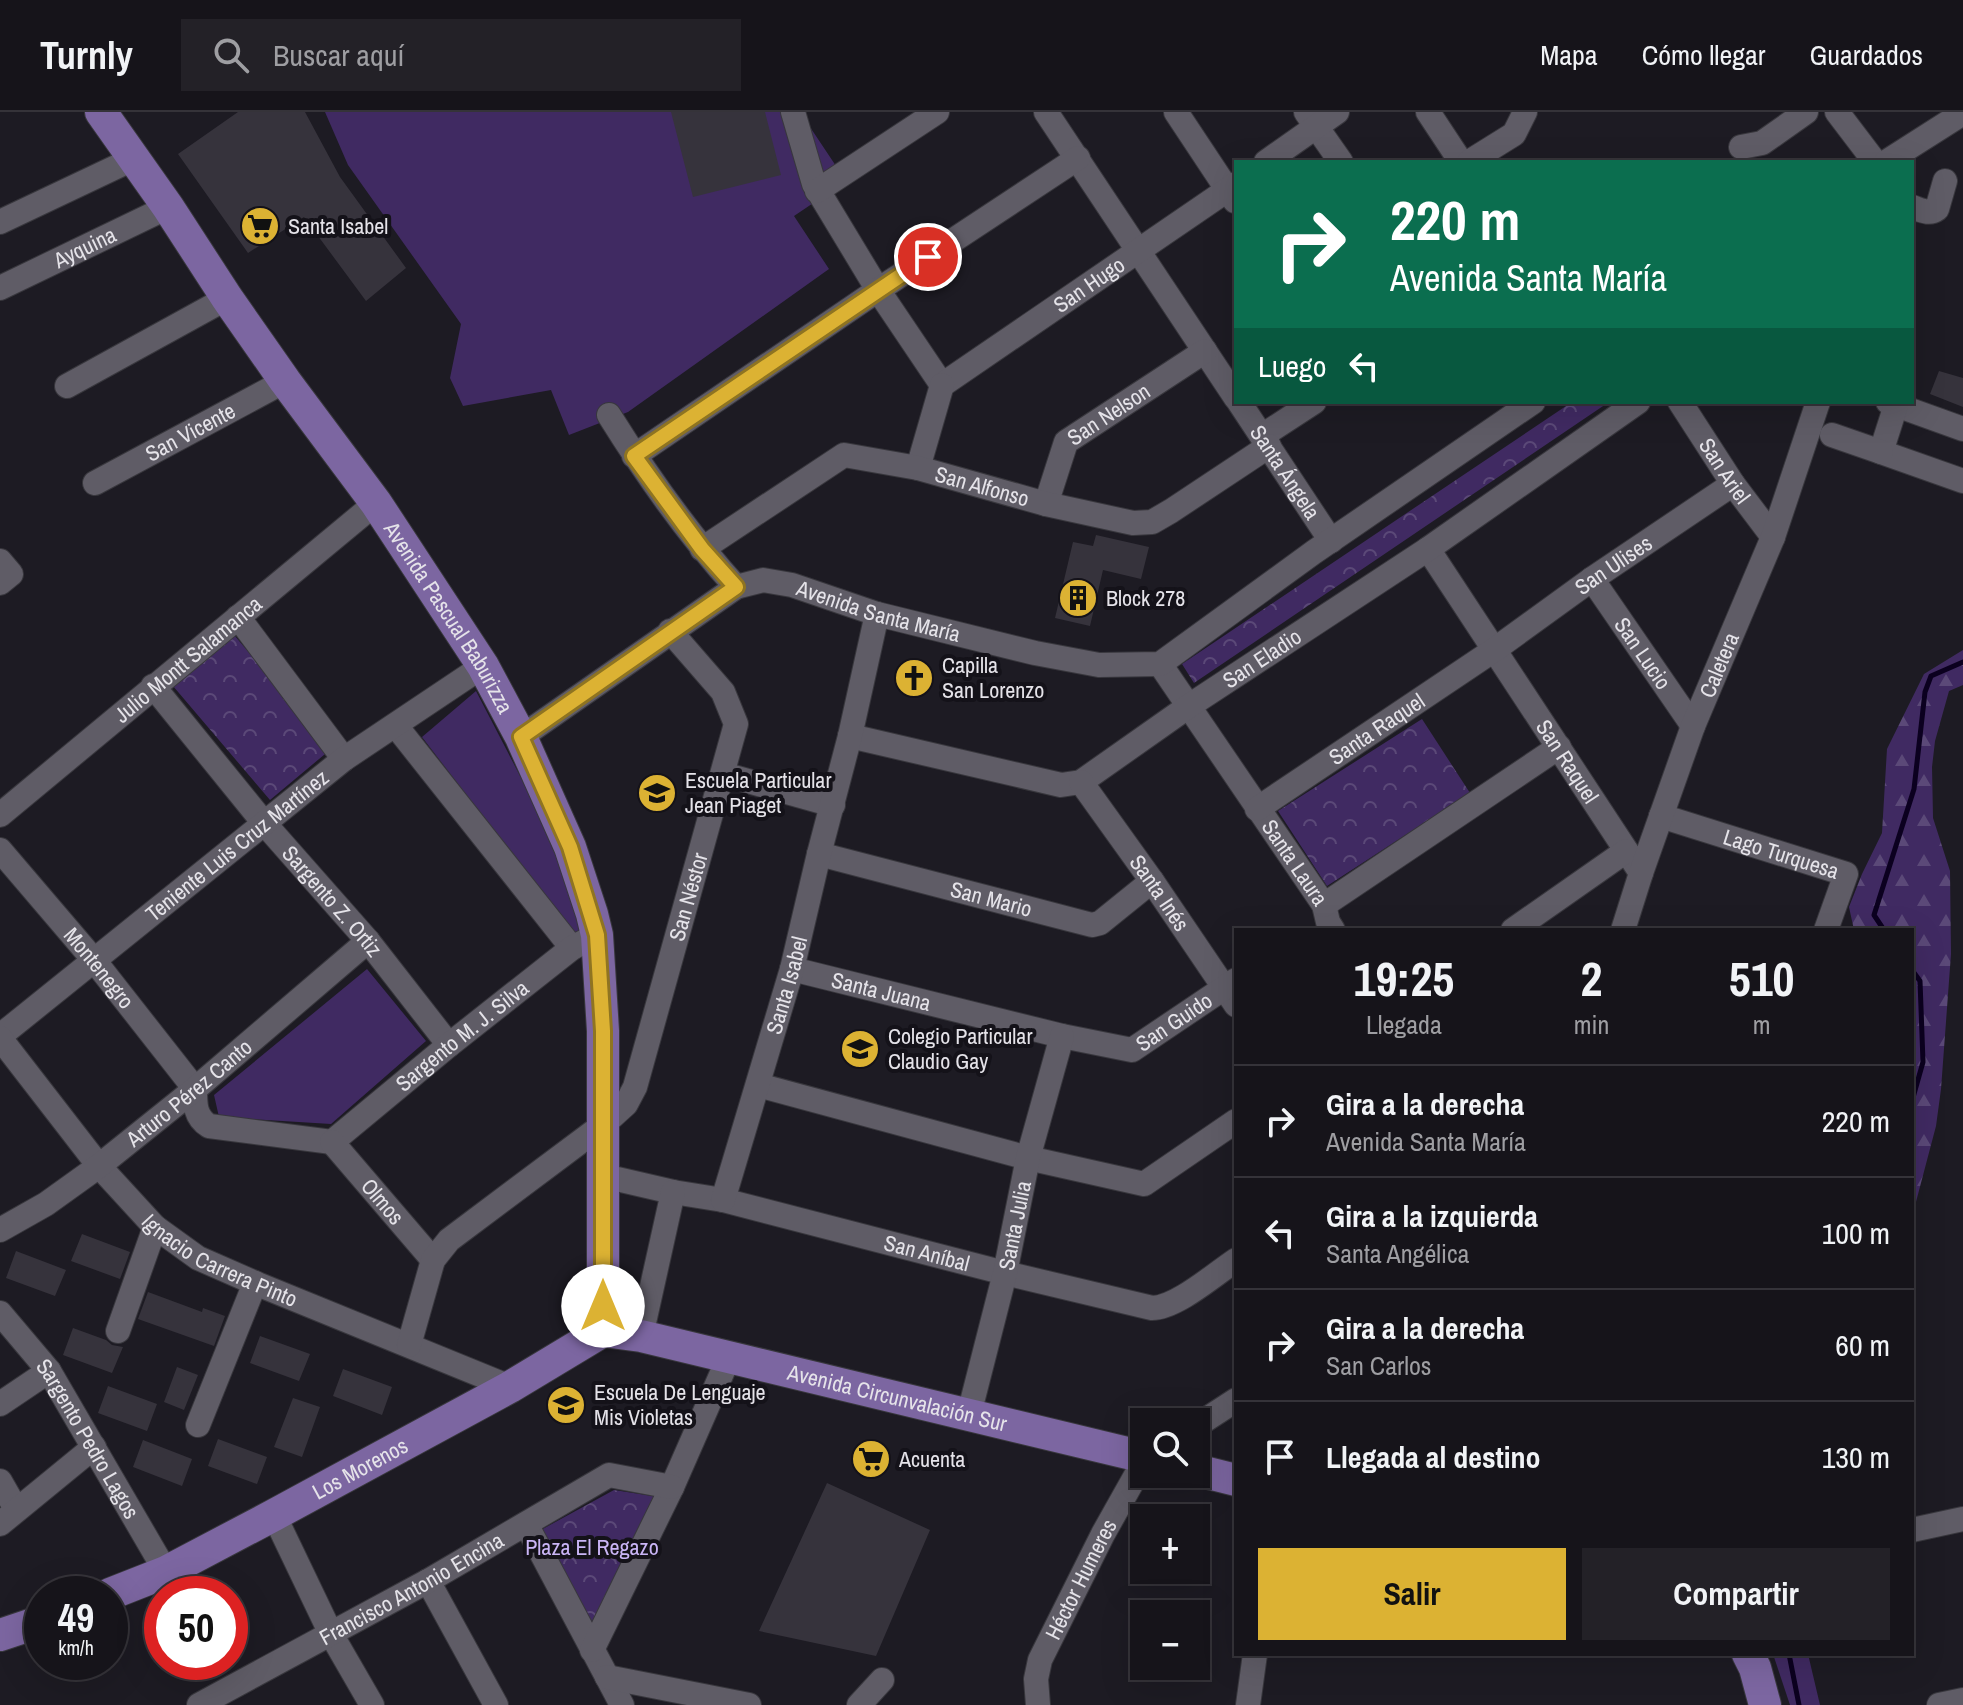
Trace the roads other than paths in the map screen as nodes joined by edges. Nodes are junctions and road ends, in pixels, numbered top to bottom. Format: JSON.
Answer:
{"nodes":[{"id":1,"x":101,"y":112,"type":"edge"},
{"id":2,"x":108,"y":112,"type":"edge"},
{"id":3,"x":793,"y":112,"type":"edge"},
{"id":4,"x":937,"y":112,"type":"edge"},
{"id":5,"x":1046,"y":112,"type":"edge"},
{"id":6,"x":1176,"y":112,"type":"edge"},
{"id":7,"x":1337,"y":112,"type":"edge"},
{"id":8,"x":1428,"y":112,"type":"edge"},
{"id":9,"x":1525,"y":112,"type":"edge"},
{"id":10,"x":1806,"y":112,"type":"edge"},
{"id":11,"x":1837,"y":112,"type":"edge"},
{"id":12,"x":1963,"y":113,"type":"edge"},
{"id":13,"x":1311,"y":119,"type":"edge"},
{"id":14,"x":1741,"y":147,"type":"dead end"},
{"id":15,"x":135,"y":158,"type":"junction"},
{"id":16,"x":1078,"y":158,"type":"junction"},
{"id":17,"x":1268,"y":160,"type":"edge"},
{"id":18,"x":1340,"y":160,"type":"edge"},
{"id":19,"x":1460,"y":160,"type":"edge"},
{"id":20,"x":1472,"y":160,"type":"edge"},
{"id":21,"x":1873,"y":160,"type":"edge"},
{"id":22,"x":1889,"y":160,"type":"edge"},
{"id":23,"x":1945,"y":181,"type":"dead end"},
{"id":24,"x":817,"y":191,"type":"junction"},
{"id":25,"x":1233,"y":193,"type":"edge"},
{"id":26,"x":168,"y":207,"type":"junction"},
{"id":27,"x":1914,"y":208,"type":"edge"},
{"id":28,"x":0,"y":222,"type":"edge"},
{"id":29,"x":1138,"y":251,"type":"junction"},
{"id":30,"x":0,"y":288,"type":"edge"},
{"id":31,"x":878,"y":290,"type":"junction"},
{"id":32,"x":227,"y":298,"type":"junction"},
{"id":33,"x":1205,"y":351,"type":"junction"},
{"id":34,"x":285,"y":381,"type":"junction"},
{"id":35,"x":942,"y":385,"type":"junction"},
{"id":36,"x":67,"y":386,"type":"dead end"},
{"id":37,"x":1234,"y":395,"type":"edge"},
{"id":38,"x":1240,"y":404,"type":"edge"},
{"id":39,"x":1311,"y":404,"type":"edge"},
{"id":40,"x":1635,"y":404,"type":"edge"},
{"id":41,"x":1681,"y":404,"type":"edge"},
{"id":42,"x":1817,"y":404,"type":"edge"},
{"id":43,"x":1892,"y":404,"type":"edge"},
{"id":44,"x":1518,"y":406,"type":"edge"},
{"id":45,"x":609,"y":415,"type":"dead end"},
{"id":46,"x":1963,"y":429,"type":"edge"},
{"id":47,"x":1832,"y":435,"type":"dead end"},
{"id":48,"x":1265,"y":441,"type":"junction"},
{"id":49,"x":1881,"y":452,"type":"junction"},
{"id":50,"x":634,"y":456,"type":"junction"},
{"id":51,"x":918,"y":468,"type":"junction"},
{"id":52,"x":1963,"y":481,"type":"edge"},
{"id":53,"x":95,"y":483,"type":"dead end"},
{"id":54,"x":1733,"y":484,"type":"junction"},
{"id":55,"x":376,"y":503,"type":"junction"},
{"id":56,"x":1046,"y":504,"type":"junction"},
{"id":57,"x":1773,"y":537,"type":"junction"},
{"id":58,"x":1331,"y":541,"type":"junction"},
{"id":59,"x":702,"y":549,"type":"junction"},
{"id":60,"x":1428,"y":549,"type":"junction"},
{"id":61,"x":1592,"y":579,"type":"junction"},
{"id":62,"x":736,"y":587,"type":"junction"},
{"id":63,"x":877,"y":614,"type":"junction"},
{"id":64,"x":238,"y":617,"type":"junction"},
{"id":65,"x":670,"y":631,"type":"junction"},
{"id":66,"x":1494,"y":650,"type":"junction"},
{"id":67,"x":1160,"y":664,"type":"junction"},
{"id":68,"x":483,"y":666,"type":"junction"},
{"id":69,"x":153,"y":686,"type":"junction"},
{"id":70,"x":1189,"y":706,"type":"junction"},
{"id":71,"x":396,"y":726,"type":"junction"},
{"id":72,"x":1693,"y":726,"type":"junction"},
{"id":73,"x":850,"y":736,"type":"junction"},
{"id":74,"x":521,"y":737,"type":"junction"},
{"id":75,"x":1559,"y":747,"type":"junction"},
{"id":76,"x":344,"y":759,"type":"junction"},
{"id":77,"x":723,"y":774,"type":"junction"},
{"id":78,"x":1081,"y":782,"type":"junction"},
{"id":79,"x":833,"y":805,"type":"junction"},
{"id":80,"x":1257,"y":809,"type":"junction"},
{"id":81,"x":0,"y":815,"type":"edge"},
{"id":82,"x":1661,"y":816,"type":"junction"},
{"id":83,"x":264,"y":823,"type":"junction"},
{"id":84,"x":0,"y":850,"type":"edge"},
{"id":85,"x":1626,"y":851,"type":"junction"},
{"id":86,"x":819,"y":854,"type":"junction"},
{"id":87,"x":1641,"y":873,"type":"junction"},
{"id":88,"x":1152,"y":881,"type":"junction"},
{"id":89,"x":1325,"y":922,"type":"edge"},
{"id":90,"x":1516,"y":928,"type":"edge"},
{"id":91,"x":1624,"y":928,"type":"edge"},
{"id":92,"x":1827,"y":928,"type":"edge"},
{"id":93,"x":368,"y":941,"type":"junction"},
{"id":94,"x":584,"y":941,"type":"junction"},
{"id":95,"x":93,"y":959,"type":"junction"},
{"id":96,"x":792,"y":969,"type":"junction"},
{"id":97,"x":1232,"y":991,"type":"edge"},
{"id":98,"x":1062,"y":1036,"type":"junction"},
{"id":99,"x":0,"y":1037,"type":"edge"},
{"id":100,"x":449,"y":1045,"type":"junction"},
{"id":101,"x":758,"y":1085,"type":"junction"},
{"id":102,"x":195,"y":1089,"type":"junction"},
{"id":103,"x":1234,"y":1122,"type":"edge"},
{"id":104,"x":604,"y":1124,"type":"junction"},
{"id":105,"x":332,"y":1142,"type":"junction"},
{"id":106,"x":1028,"y":1158,"type":"junction"},
{"id":107,"x":99,"y":1166,"type":"junction"},
{"id":108,"x":604,"y":1176,"type":"junction"},
{"id":109,"x":673,"y":1192,"type":"junction"},
{"id":110,"x":723,"y":1200,"type":"junction"},
{"id":111,"x":155,"y":1227,"type":"junction"},
{"id":112,"x":0,"y":1230,"type":"edge"},
{"id":113,"x":433,"y":1260,"type":"junction"},
{"id":114,"x":1234,"y":1261,"type":"edge"},
{"id":115,"x":1005,"y":1273,"type":"junction"},
{"id":116,"x":255,"y":1283,"type":"junction"},
{"id":117,"x":0,"y":1313,"type":"edge"},
{"id":118,"x":118,"y":1331,"type":"dead end"},
{"id":119,"x":603,"y":1331,"type":"junction"},
{"id":120,"x":641,"y":1336,"type":"junction"},
{"id":121,"x":409,"y":1345,"type":"junction"},
{"id":122,"x":729,"y":1357,"type":"junction"},
{"id":123,"x":49,"y":1371,"type":"junction"},
{"id":124,"x":510,"y":1387,"type":"junction"},
{"id":125,"x":1234,"y":1401,"type":"edge"},
{"id":126,"x":0,"y":1404,"type":"edge"},
{"id":127,"x":969,"y":1414,"type":"junction"},
{"id":128,"x":1210,"y":1417,"type":"edge"},
{"id":129,"x":198,"y":1425,"type":"dead end"},
{"id":130,"x":94,"y":1447,"type":"junction"},
{"id":131,"x":1130,"y":1455,"type":"edge"},
{"id":132,"x":1210,"y":1474,"type":"edge"},
{"id":133,"x":1234,"y":1480,"type":"edge"},
{"id":134,"x":0,"y":1481,"type":"edge"},
{"id":135,"x":1130,"y":1484,"type":"edge"},
{"id":136,"x":672,"y":1487,"type":"junction"},
{"id":137,"x":274,"y":1515,"type":"junction"},
{"id":138,"x":8,"y":1517,"type":"edge"},
{"id":139,"x":1963,"y":1519,"type":"edge"},
{"id":140,"x":526,"y":1524,"type":"junction"},
{"id":141,"x":1914,"y":1530,"type":"edge"},
{"id":142,"x":166,"y":1572,"type":"junction"},
{"id":143,"x":428,"y":1581,"type":"junction"},
{"id":144,"x":128,"y":1587,"type":"edge"},
{"id":145,"x":24,"y":1627,"type":"edge"},
{"id":146,"x":331,"y":1634,"type":"junction"},
{"id":147,"x":0,"y":1635,"type":"edge"},
{"id":148,"x":592,"y":1650,"type":"junction"},
{"id":149,"x":1255,"y":1656,"type":"edge"},
{"id":150,"x":1749,"y":1656,"type":"edge"},
{"id":151,"x":607,"y":1677,"type":"junction"},
{"id":152,"x":882,"y":1680,"type":"dead end"},
{"id":153,"x":242,"y":1695,"type":"edge"},
{"id":154,"x":1963,"y":1700,"type":"edge"},
{"id":155,"x":199,"y":1705,"type":"edge"},
{"id":156,"x":372,"y":1705,"type":"edge"},
{"id":157,"x":496,"y":1705,"type":"edge"},
{"id":158,"x":622,"y":1705,"type":"edge"},
{"id":159,"x":749,"y":1705,"type":"edge"},
{"id":160,"x":859,"y":1705,"type":"edge"},
{"id":161,"x":1038,"y":1705,"type":"edge"},
{"id":162,"x":1248,"y":1705,"type":"edge"},
{"id":163,"x":1765,"y":1705,"type":"edge"},
{"id":164,"x":1939,"y":1705,"type":"edge"}],
"edges":[{"from":1,"to":15,"type":"main road","name":"Avenida Pascual Baburizza"},
{"from":2,"to":15,"type":"main road","name":"Avenida Pascual Baburizza"},
{"from":3,"to":24,"type":"street"},
{"from":4,"to":24,"type":"street"},
{"from":5,"to":16,"type":"street","name":"Santa Ángela"},
{"from":6,"to":25,"type":"street"},
{"from":7,"to":13,"type":"street"},
{"from":8,"to":19,"type":"street"},
{"from":9,"to":20,"type":"street"},
{"from":10,"to":14,"type":"street"},
{"from":11,"to":21,"type":"street"},
{"from":12,"to":22,"type":"street"},
{"from":13,"to":17,"type":"street"},
{"from":13,"to":18,"type":"street"},
{"from":15,"to":26,"type":"main road","name":"Avenida Pascual Baburizza"},
{"from":15,"to":28,"type":"street"},
{"from":16,"to":29,"type":"street","name":"Santa Ángela"},
{"from":16,"to":31,"type":"street"},
{"from":23,"to":27,"type":"street"},
{"from":24,"to":31,"type":"street"},
{"from":25,"to":29,"type":"street","name":"San Hugo"},
{"from":26,"to":30,"type":"street","name":"Ayquina"},
{"from":26,"to":32,"type":"main road","name":"Avenida Pascual Baburizza"},
{"from":29,"to":33,"type":"street","name":"Santa Ángela"},
{"from":29,"to":35,"type":"street","name":"San Hugo"},
{"from":31,"to":35,"type":"street"},
{"from":31,"to":50,"type":"street"},
{"from":32,"to":34,"type":"main road","name":"Avenida Pascual Baburizza"},
{"from":32,"to":36,"type":"street"},
{"from":33,"to":37,"type":"street","name":"Santa Ángela"},
{"from":33,"to":56,"type":"street","name":"San Nelson"},
{"from":34,"to":53,"type":"street","name":"San Vicente"},
{"from":34,"to":55,"type":"main road","name":"Avenida Pascual Baburizza"},
{"from":35,"to":51,"type":"street"},
{"from":38,"to":48,"type":"street","name":"Santa Ángela"},
{"from":39,"to":48,"type":"street","name":"San Alfonso"},
{"from":40,"to":60,"type":"street","name":"San Eladio"},
{"from":41,"to":54,"type":"street","name":"San Ariel"},
{"from":42,"to":57,"type":"street","name":"Caletera"},
{"from":43,"to":46,"type":"street"},
{"from":43,"to":49,"type":"street"},
{"from":44,"to":58,"type":"street"},
{"from":45,"to":50,"type":"street"},
{"from":47,"to":49,"type":"street"},
{"from":48,"to":56,"type":"street","name":"San Alfonso"},
{"from":48,"to":58,"type":"street","name":"Santa Ángela"},
{"from":49,"to":52,"type":"street"},
{"from":50,"to":59,"type":"street"},
{"from":51,"to":56,"type":"street","name":"San Alfonso"},
{"from":51,"to":59,"type":"street","name":"San Alfonso"},
{"from":54,"to":57,"type":"street","name":"San Ariel"},
{"from":54,"to":61,"type":"street","name":"San Ulises"},
{"from":55,"to":64,"type":"street","name":"Julio Montt Salamanca"},
{"from":55,"to":68,"type":"main road","name":"Avenida Pascual Baburizza"},
{"from":57,"to":72,"type":"street","name":"Caletera"},
{"from":58,"to":67,"type":"street"},
{"from":59,"to":62,"type":"street"},
{"from":60,"to":66,"type":"street","name":"San Raquel"},
{"from":60,"to":70,"type":"street","name":"San Eladio"},
{"from":61,"to":66,"type":"street","name":"San Ulises"},
{"from":61,"to":72,"type":"street","name":"San Lucio"},
{"from":62,"to":63,"type":"street","name":"Avenida Santa María"},
{"from":62,"to":65,"type":"street","name":"Avenida Santa María"},
{"from":63,"to":67,"type":"street","name":"Avenida Santa María"},
{"from":63,"to":73,"type":"street","name":"Santa Isabel"},
{"from":64,"to":69,"type":"street","name":"Julio Montt Salamanca"},
{"from":64,"to":76,"type":"street"},
{"from":65,"to":74,"type":"street","name":"Avenida Santa María"},
{"from":65,"to":77,"type":"street","name":"San Néstor"},
{"from":66,"to":75,"type":"street","name":"San Raquel"},
{"from":66,"to":80,"type":"street","name":"Santa Raquel"},
{"from":67,"to":70,"type":"street","name":"Santa Laura"},
{"from":68,"to":71,"type":"street","name":"Teniente Luis Cruz Martínez"},
{"from":68,"to":74,"type":"main road","name":"Avenida Pascual Baburizza"},
{"from":69,"to":81,"type":"street","name":"Julio Montt Salamanca"},
{"from":69,"to":83,"type":"street","name":"Sargento Z. Ortiz"},
{"from":70,"to":78,"type":"street","name":"San Eladio"},
{"from":70,"to":80,"type":"street","name":"Santa Laura"},
{"from":71,"to":76,"type":"street","name":"Teniente Luis Cruz Martínez"},
{"from":71,"to":94,"type":"street"},
{"from":72,"to":82,"type":"street","name":"Caletera"},
{"from":73,"to":78,"type":"street"},
{"from":73,"to":79,"type":"street","name":"Santa Isabel"},
{"from":74,"to":94,"type":"main road","name":"Avenida Pascual Baburizza"},
{"from":75,"to":85,"type":"street","name":"San Raquel"},
{"from":75,"to":89,"type":"street","name":"Santa Laura"},
{"from":76,"to":83,"type":"street","name":"Teniente Luis Cruz Martínez"},
{"from":77,"to":79,"type":"street"},
{"from":77,"to":104,"type":"street","name":"San Néstor"},
{"from":78,"to":88,"type":"street","name":"Santa Inés"},
{"from":79,"to":86,"type":"street","name":"Santa Isabel"},
{"from":80,"to":89,"type":"street","name":"Santa Laura"},
{"from":82,"to":87,"type":"street","name":"Caletera"},
{"from":82,"to":92,"type":"street","name":"Lago Turquesa"},
{"from":83,"to":93,"type":"street","name":"Sargento Z. Ortiz"},
{"from":83,"to":95,"type":"street","name":"Teniente Luis Cruz Martínez"},
{"from":84,"to":95,"type":"street","name":"Montenegro"},
{"from":85,"to":87,"type":"street","name":"San Raquel"},
{"from":85,"to":90,"type":"street"},
{"from":86,"to":88,"type":"street","name":"San Mario"},
{"from":86,"to":96,"type":"street","name":"Santa Isabel"},
{"from":87,"to":91,"type":"street","name":"Caletera"},
{"from":88,"to":97,"type":"street","name":"Santa Inés"},
{"from":93,"to":100,"type":"street","name":"Sargento Z. Ortiz"},
{"from":93,"to":102,"type":"street","name":"Arturo Pérez Canto"},
{"from":94,"to":100,"type":"street","name":"Sargento M. J. Silva"},
{"from":94,"to":104,"type":"main road","name":"Avenida Pascual Baburizza"},
{"from":95,"to":99,"type":"street","name":"Teniente Luis Cruz Martínez"},
{"from":95,"to":102,"type":"street","name":"Montenegro"},
{"from":96,"to":98,"type":"street","name":"Santa Juana"},
{"from":96,"to":101,"type":"street","name":"Santa Isabel"},
{"from":97,"to":98,"type":"street","name":"San Guido"},
{"from":98,"to":106,"type":"street","name":"Santa Julia"},
{"from":99,"to":107,"type":"street","name":"Ignacio Carrera Pinto"},
{"from":100,"to":105,"type":"street","name":"Sargento M. J. Silva"},
{"from":101,"to":106,"type":"street"},
{"from":101,"to":110,"type":"street","name":"Santa Isabel"},
{"from":102,"to":105,"type":"street","name":"Montenegro"},
{"from":102,"to":107,"type":"street","name":"Arturo Pérez Canto"},
{"from":103,"to":106,"type":"street"},
{"from":104,"to":108,"type":"main road","name":"Avenida Pascual Baburizza"},
{"from":104,"to":113,"type":"street","name":"San Néstor"},
{"from":105,"to":113,"type":"street","name":"Olmos"},
{"from":106,"to":115,"type":"street","name":"Santa Julia"},
{"from":107,"to":111,"type":"street","name":"Ignacio Carrera Pinto"},
{"from":107,"to":112,"type":"street","name":"Arturo Pérez Canto"},
{"from":108,"to":109,"type":"street","name":"San Aníbal"},
{"from":108,"to":119,"type":"main road","name":"Avenida Pascual Baburizza"},
{"from":109,"to":110,"type":"street","name":"San Aníbal"},
{"from":109,"to":120,"type":"street"},
{"from":110,"to":115,"type":"street","name":"San Aníbal"},
{"from":111,"to":116,"type":"street","name":"Ignacio Carrera Pinto"},
{"from":111,"to":118,"type":"street"},
{"from":113,"to":121,"type":"street"},
{"from":114,"to":115,"type":"street","name":"San Aníbal"},
{"from":115,"to":127,"type":"street","name":"Santa Julia"},
{"from":116,"to":121,"type":"street","name":"Ignacio Carrera Pinto"},
{"from":116,"to":129,"type":"street"},
{"from":117,"to":123,"type":"street","name":"Sargento Pedro Lagos"},
{"from":119,"to":120,"type":"main road","name":"Avenida Circunvalación Sur"},
{"from":119,"to":124,"type":"main road","name":"Los Morenos"},
{"from":120,"to":122,"type":"main road","name":"Avenida Circunvalación Sur"},
{"from":121,"to":124,"type":"street","name":"Ignacio Carrera Pinto"},
{"from":122,"to":127,"type":"main road","name":"Avenida Circunvalación Sur"},
{"from":122,"to":136,"type":"street"},
{"from":123,"to":126,"type":"street"},
{"from":123,"to":130,"type":"street","name":"Sargento Pedro Lagos"},
{"from":124,"to":137,"type":"main road","name":"Los Morenos"},
{"from":125,"to":128,"type":"street"},
{"from":127,"to":131,"type":"main road","name":"Avenida Circunvalación Sur"},
{"from":130,"to":138,"type":"street"},
{"from":130,"to":142,"type":"street","name":"Sargento Pedro Lagos"},
{"from":132,"to":133,"type":"main road"},
{"from":134,"to":138,"type":"street"},
{"from":135,"to":161,"type":"street","name":"Héctor Humeres"},
{"from":136,"to":140,"type":"street","name":"Francisco Antonio Encina"},
{"from":136,"to":148,"type":"street"},
{"from":137,"to":142,"type":"main road","name":"Los Morenos"},
{"from":137,"to":146,"type":"street"},
{"from":139,"to":141,"type":"street"},
{"from":140,"to":143,"type":"street","name":"Francisco Antonio Encina"},
{"from":140,"to":148,"type":"street"},
{"from":142,"to":144,"type":"main road","name":"Los Morenos"},
{"from":143,"to":146,"type":"street","name":"Francisco Antonio Encina"},
{"from":143,"to":157,"type":"street"},
{"from":145,"to":147,"type":"main road"},
{"from":146,"to":153,"type":"street","name":"Francisco Antonio Encina"},
{"from":146,"to":156,"type":"street"},
{"from":148,"to":151,"type":"street"},
{"from":149,"to":162,"type":"street"},
{"from":150,"to":163,"type":"main road"},
{"from":151,"to":158,"type":"street"},
{"from":151,"to":159,"type":"street"},
{"from":152,"to":160,"type":"street"},
{"from":153,"to":155,"type":"street","name":"Francisco Antonio Encina"},
{"from":154,"to":164,"type":"street"}]}
